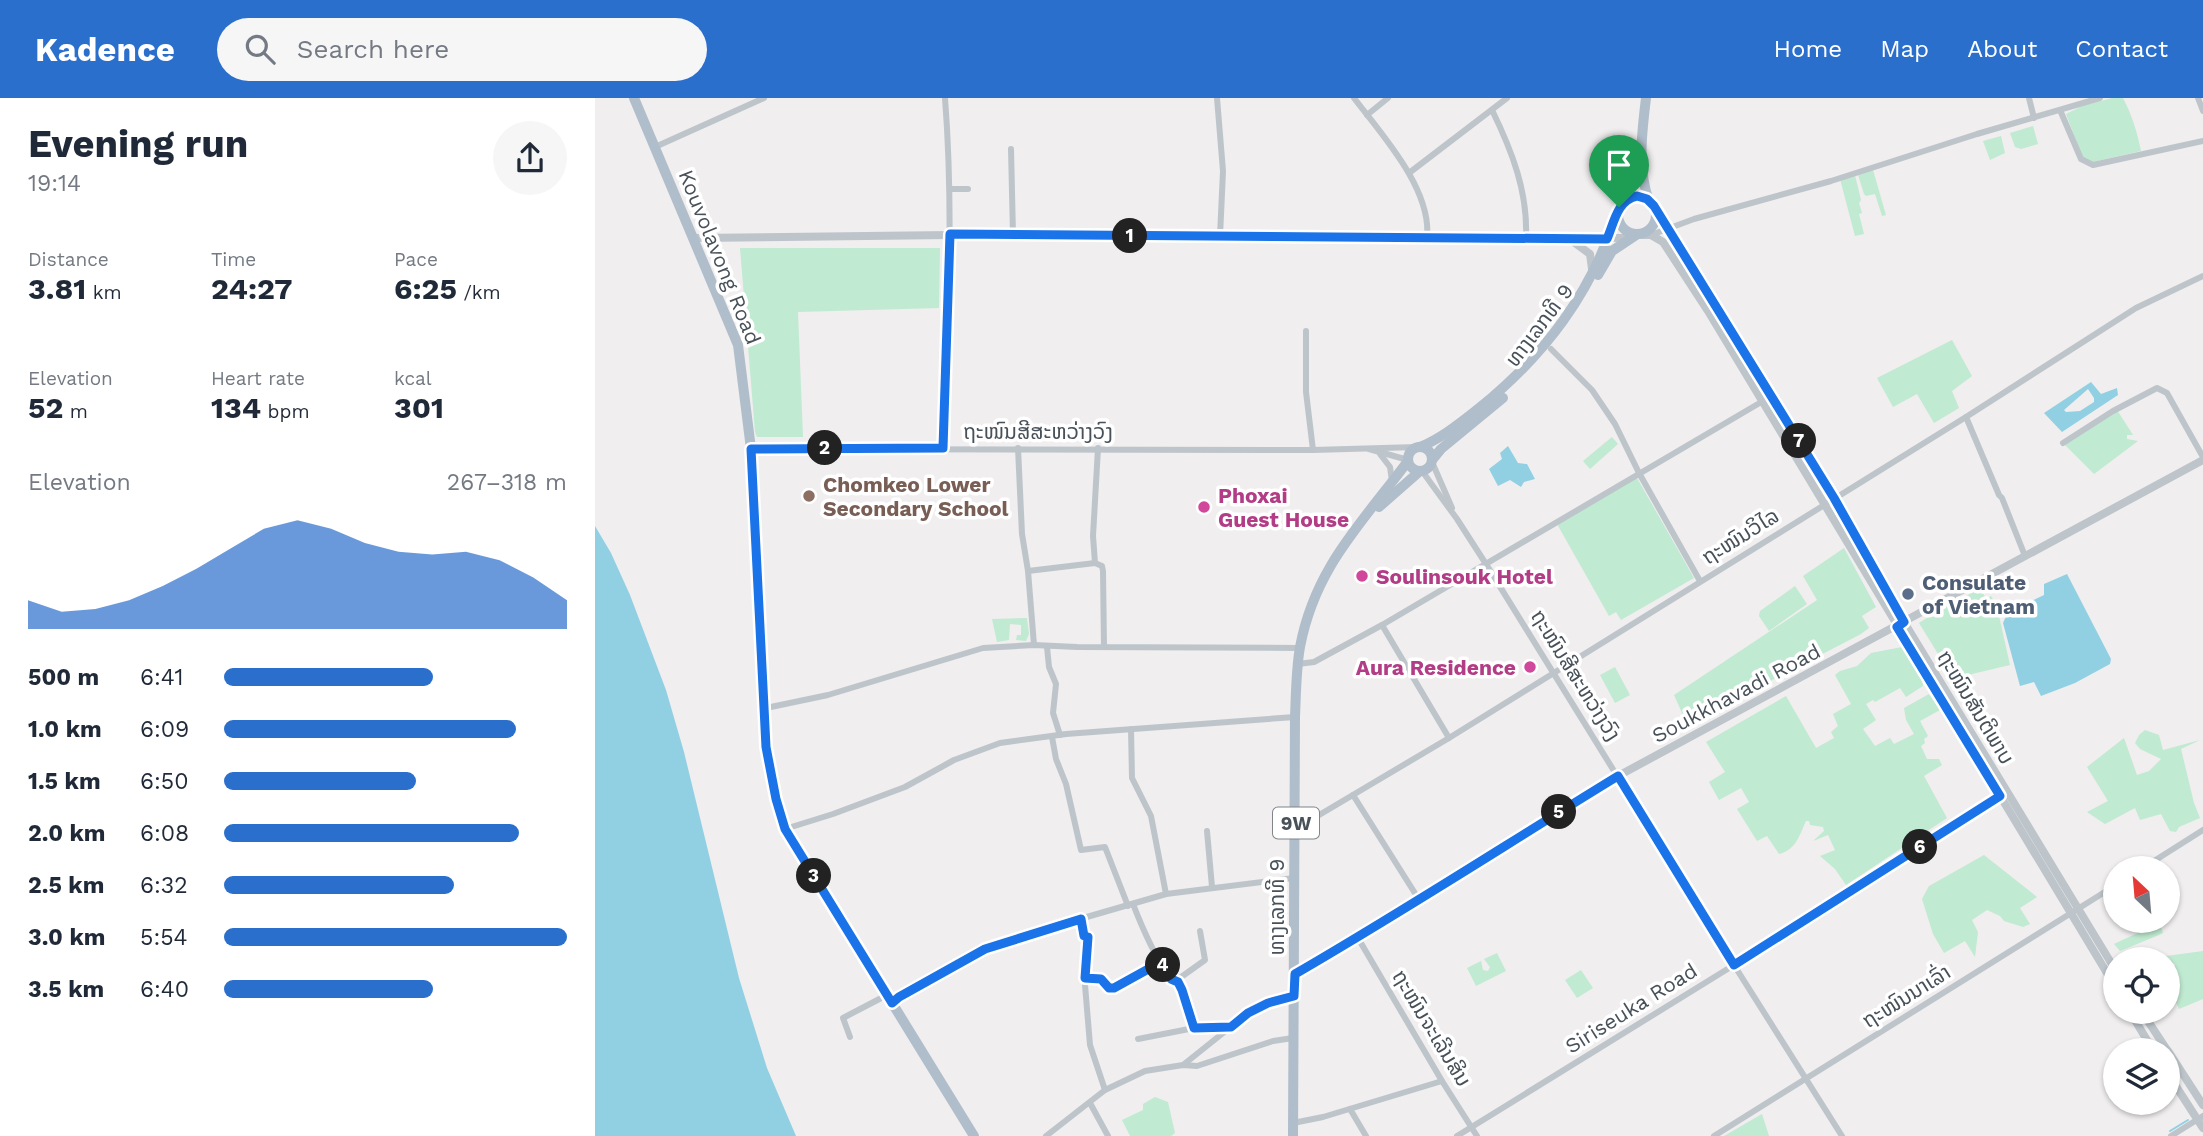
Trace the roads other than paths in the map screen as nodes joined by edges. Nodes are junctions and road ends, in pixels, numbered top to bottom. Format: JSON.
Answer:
{"nodes":[{"id":1,"x":633,"y":98,"type":"edge"},
{"id":2,"x":764,"y":98,"type":"edge"},
{"id":3,"x":945,"y":98,"type":"edge"},
{"id":4,"x":1217,"y":98,"type":"edge"},
{"id":5,"x":1354,"y":98,"type":"edge"},
{"id":6,"x":1388,"y":98,"type":"edge"},
{"id":7,"x":1507,"y":98,"type":"edge"},
{"id":8,"x":1646,"y":98,"type":"edge"},
{"id":9,"x":2028,"y":98,"type":"edge"},
{"id":10,"x":2100,"y":98,"type":"edge"},
{"id":11,"x":2198,"y":98,"type":"edge"},
{"id":12,"x":1492,"y":110,"type":"junction"},
{"id":13,"x":2060,"y":110,"type":"junction"},
{"id":14,"x":2203,"y":111,"type":"edge"},
{"id":15,"x":1367,"y":115,"type":"junction"},
{"id":16,"x":2034,"y":118,"type":"junction"},
{"id":17,"x":1641,"y":132,"type":"junction"},
{"id":18,"x":2203,"y":141,"type":"edge"},
{"id":19,"x":655,"y":147,"type":"junction"},
{"id":20,"x":1011,"y":149,"type":"dead end"},
{"id":21,"x":1409,"y":173,"type":"junction"},
{"id":22,"x":950,"y":188,"type":"junction"},
{"id":23,"x":968,"y":189,"type":"dead end"},
{"id":24,"x":1652,"y":205,"type":"junction"},
{"id":25,"x":1619,"y":208,"type":"junction"},
{"id":26,"x":1668,"y":230,"type":"junction"},
{"id":27,"x":950,"y":234,"type":"junction"},
{"id":28,"x":1013,"y":235,"type":"junction"},
{"id":29,"x":1220,"y":236,"type":"junction"},
{"id":30,"x":1639,"y":236,"type":"junction"},
{"id":31,"x":695,"y":238,"type":"junction"},
{"id":32,"x":1427,"y":238,"type":"junction"},
{"id":33,"x":1525,"y":238,"type":"junction"},
{"id":34,"x":1569,"y":239,"type":"junction"},
{"id":35,"x":1607,"y":239,"type":"junction"},
{"id":36,"x":1592,"y":271,"type":"junction"},
{"id":37,"x":2203,"y":276,"type":"edge"},
{"id":38,"x":1582,"y":298,"type":"junction"},
{"id":39,"x":1306,"y":331,"type":"dead end"},
{"id":40,"x":1551,"y":349,"type":"junction"},
{"id":41,"x":1763,"y":401,"type":"junction"},
{"id":42,"x":1966,"y":417,"type":"junction"},
{"id":43,"x":2063,"y":443,"type":"dead end"},
{"id":44,"x":1418,"y":447,"type":"junction"},
{"id":45,"x":943,"y":448,"type":"junction"},
{"id":46,"x":1018,"y":448,"type":"junction"},
{"id":47,"x":1098,"y":448,"type":"junction"},
{"id":48,"x":751,"y":449,"type":"junction"},
{"id":49,"x":1368,"y":449,"type":"junction"},
{"id":50,"x":1313,"y":450,"type":"junction"},
{"id":51,"x":1378,"y":452,"type":"junction"},
{"id":52,"x":2203,"y":458,"type":"edge"},
{"id":53,"x":1408,"y":460,"type":"junction"},
{"id":54,"x":1432,"y":461,"type":"junction"},
{"id":55,"x":1421,"y":471,"type":"junction"},
{"id":56,"x":1639,"y":473,"type":"junction"},
{"id":57,"x":1391,"y":483,"type":"junction"},
{"id":58,"x":1834,"y":498,"type":"junction"},
{"id":59,"x":1824,"y":504,"type":"junction"},
{"id":60,"x":1457,"y":519,"type":"junction"},
{"id":61,"x":1358,"y":525,"type":"junction"},
{"id":62,"x":2025,"y":556,"type":"junction"},
{"id":63,"x":1095,"y":563,"type":"junction"},
{"id":64,"x":1486,"y":564,"type":"junction"},
{"id":65,"x":1028,"y":571,"type":"junction"},
{"id":66,"x":1700,"y":581,"type":"junction"},
{"id":67,"x":1382,"y":625,"type":"junction"},
{"id":68,"x":1901,"y":625,"type":"junction"},
{"id":69,"x":1034,"y":645,"type":"junction"},
{"id":70,"x":1047,"y":647,"type":"junction"},
{"id":71,"x":1104,"y":647,"type":"junction"},
{"id":72,"x":1300,"y":648,"type":"junction"},
{"id":73,"x":1298,"y":664,"type":"junction"},
{"id":74,"x":1554,"y":672,"type":"junction"},
{"id":75,"x":766,"y":708,"type":"junction"},
{"id":76,"x":1296,"y":717,"type":"junction"},
{"id":77,"x":1131,"y":729,"type":"junction"},
{"id":78,"x":1060,"y":736,"type":"junction"},
{"id":79,"x":1052,"y":737,"type":"junction"},
{"id":80,"x":1449,"y":738,"type":"junction"},
{"id":81,"x":1618,"y":776,"type":"junction"},
{"id":82,"x":1353,"y":795,"type":"junction"},
{"id":83,"x":2000,"y":796,"type":"junction"},
{"id":84,"x":1296,"y":823,"type":"junction"},
{"id":85,"x":785,"y":829,"type":"junction"},
{"id":86,"x":2203,"y":830,"type":"edge"},
{"id":87,"x":1207,"y":831,"type":"dead end"},
{"id":88,"x":2162,"y":856,"type":"edge"},
{"id":89,"x":1294,"y":878,"type":"junction"},
{"id":90,"x":1212,"y":887,"type":"junction"},
{"id":91,"x":1166,"y":894,"type":"junction"},
{"id":92,"x":2103,"y":894,"type":"edge"},
{"id":93,"x":1418,"y":898,"type":"junction"},
{"id":94,"x":1130,"y":905,"type":"junction"},
{"id":95,"x":2074,"y":912,"type":"junction"},
{"id":96,"x":1081,"y":919,"type":"junction"},
{"id":97,"x":1200,"y":931,"type":"dead end"},
{"id":98,"x":1358,"y":937,"type":"junction"},
{"id":99,"x":2103,"y":953,"type":"edge"},
{"id":100,"x":1161,"y":962,"type":"junction"},
{"id":101,"x":2103,"y":964,"type":"edge"},
{"id":102,"x":1734,"y":965,"type":"junction"},
{"id":103,"x":1295,"y":974,"type":"junction"},
{"id":104,"x":1085,"y":978,"type":"junction"},
{"id":105,"x":1178,"y":982,"type":"junction"},
{"id":106,"x":1294,"y":996,"type":"junction"},
{"id":107,"x":890,"y":999,"type":"junction"},
{"id":108,"x":1231,"y":1027,"type":"junction"},
{"id":109,"x":1194,"y":1028,"type":"junction"},
{"id":110,"x":850,"y":1037,"type":"dead end"},
{"id":111,"x":1293,"y":1038,"type":"junction"},
{"id":112,"x":1138,"y":1039,"type":"dead end"},
{"id":113,"x":1183,"y":1065,"type":"junction"},
{"id":114,"x":2180,"y":1070,"type":"edge"},
{"id":115,"x":1806,"y":1078,"type":"junction"},
{"id":116,"x":1442,"y":1082,"type":"junction"},
{"id":117,"x":1105,"y":1090,"type":"junction"},
{"id":118,"x":2180,"y":1090,"type":"edge"},
{"id":119,"x":1090,"y":1102,"type":"junction"},
{"id":120,"x":2203,"y":1105,"type":"edge"},
{"id":121,"x":1350,"y":1109,"type":"junction"},
{"id":122,"x":2200,"y":1117,"type":"edge"},
{"id":123,"x":1293,"y":1123,"type":"junction"},
{"id":124,"x":1472,"y":1127,"type":"junction"},
{"id":125,"x":2203,"y":1128,"type":"edge"},
{"id":126,"x":974,"y":1136,"type":"edge"},
{"id":127,"x":1046,"y":1136,"type":"edge"},
{"id":128,"x":1108,"y":1136,"type":"edge"},
{"id":129,"x":1293,"y":1136,"type":"edge"},
{"id":130,"x":1366,"y":1136,"type":"edge"},
{"id":131,"x":1457,"y":1136,"type":"edge"},
{"id":132,"x":1477,"y":1136,"type":"edge"},
{"id":133,"x":1714,"y":1136,"type":"edge"},
{"id":134,"x":1842,"y":1136,"type":"edge"},
{"id":135,"x":2171,"y":1136,"type":"edge"}],
"edges":[{"from":1,"to":19,"type":"main road","name":"Kouvolavong Road"},
{"from":2,"to":19,"type":"street"},
{"from":3,"to":22,"type":"street"},
{"from":4,"to":29,"type":"street"},
{"from":5,"to":15,"type":"street"},
{"from":6,"to":15,"type":"street"},
{"from":7,"to":12,"type":"street"},
{"from":8,"to":17,"type":"main road","name":"ທາງເລກທີ 9"},
{"from":9,"to":16,"type":"street"},
{"from":10,"to":13,"type":"street"},
{"from":11,"to":14,"type":"street"},
{"from":12,"to":21,"type":"street"},
{"from":12,"to":33,"type":"street"},
{"from":13,"to":16,"type":"street"},
{"from":13,"to":18,"type":"street"},
{"from":15,"to":21,"type":"street"},
{"from":16,"to":26,"type":"street"},
{"from":17,"to":24,"type":"main road","name":"ທາງເລກທີ 9"},
{"from":17,"to":25,"type":"main road","name":"ທາງເລກທີ 9"},
{"from":19,"to":31,"type":"main road","name":"Kouvolavong Road"},
{"from":20,"to":28,"type":"street"},
{"from":21,"to":32,"type":"street"},
{"from":22,"to":23,"type":"street"},
{"from":22,"to":27,"type":"street"},
{"from":24,"to":25,"type":"main road"},
{"from":24,"to":26,"type":"street","name":"ຖະໜົນສັນຕິພາບ"},
{"from":24,"to":30,"type":"main road","name":"ທາງເລກທີ 9"},
{"from":25,"to":30,"type":"main road"},
{"from":25,"to":35,"type":"main road","name":"ທາງເລກທີ 9"},
{"from":26,"to":30,"type":"street"},
{"from":26,"to":58,"type":"street","name":"ຖະໜົນສັນຕິພາບ"},
{"from":27,"to":28,"type":"street"},
{"from":27,"to":31,"type":"street"},
{"from":27,"to":45,"type":"street"},
{"from":28,"to":29,"type":"street"},
{"from":29,"to":32,"type":"street"},
{"from":30,"to":35,"type":"street"},
{"from":30,"to":38,"type":"main road","name":"ທາງເລກທີ 9"},
{"from":30,"to":41,"type":"street","name":"ຖະໜົນສັນຕິພາບ"},
{"from":31,"to":48,"type":"main road","name":"Kouvolavong Road"},
{"from":32,"to":33,"type":"street"},
{"from":33,"to":34,"type":"street"},
{"from":34,"to":35,"type":"street"},
{"from":34,"to":36,"type":"street"},
{"from":35,"to":36,"type":"main road","name":"ທາງເລກທີ 9"},
{"from":36,"to":38,"type":"main road","name":"ທາງເລກທີ 9"},
{"from":37,"to":42,"type":"street","name":"ຖະໜົນວິໄລ"},
{"from":38,"to":40,"type":"main road","name":"ທາງເລກທີ 9"},
{"from":38,"to":44,"type":"main road","name":"ທາງເລກທີ 9"},
{"from":39,"to":50,"type":"street"},
{"from":40,"to":54,"type":"main road","name":"ທາງເລກທີ 9"},
{"from":40,"to":56,"type":"street"},
{"from":41,"to":56,"type":"street"},
{"from":41,"to":59,"type":"street","name":"ຖະໜົນສັນຕິພາບ"},
{"from":42,"to":58,"type":"street","name":"ຖະໜົນວິໄລ"},
{"from":42,"to":62,"type":"street"},
{"from":43,"to":52,"type":"street"},
{"from":44,"to":49,"type":"street","name":"ຖະໜົນສີສະຫວ່າງວົງ"},
{"from":44,"to":53,"type":"main road"},
{"from":44,"to":54,"type":"main road"},
{"from":45,"to":46,"type":"street","name":"ຖະໜົນສີສະຫວ່າງວົງ"},
{"from":45,"to":48,"type":"street","name":"ຖະໜົນສີສະຫວ່າງວົງ"},
{"from":46,"to":47,"type":"street","name":"ຖະໜົນສີສະຫວ່າງວົງ"},
{"from":46,"to":65,"type":"street"},
{"from":47,"to":50,"type":"street","name":"ຖະໜົນສີສະຫວ່າງວົງ"},
{"from":47,"to":63,"type":"street"},
{"from":48,"to":75,"type":"main road","name":"Kouvolavong Road"},
{"from":49,"to":50,"type":"street","name":"ຖະໜົນສີສະຫວ່າງວົງ"},
{"from":49,"to":51,"type":"street"},
{"from":51,"to":53,"type":"street"},
{"from":51,"to":57,"type":"street"},
{"from":52,"to":62,"type":"street","name":"Soukkhavadi Road"},
{"from":53,"to":55,"type":"main road"},
{"from":53,"to":57,"type":"main road","name":"ທາງເລກທີ 9","number":"9W"},
{"from":54,"to":55,"type":"main road"},
{"from":54,"to":60,"type":"street"},
{"from":55,"to":60,"type":"street"},
{"from":55,"to":61,"type":"main road","name":"ທາງເລກທີ 9","number":"9W"},
{"from":56,"to":64,"type":"street"},
{"from":56,"to":66,"type":"street"},
{"from":57,"to":61,"type":"main road","name":"ທາງເລກທີ 9","number":"9W"},
{"from":58,"to":59,"type":"street","name":"ຖະໜົນວິໄລ"},
{"from":58,"to":68,"type":"street","name":"ຖະໜົນສັນຕິພາບ"},
{"from":59,"to":66,"type":"street","name":"ຖະໜົນວິໄລ"},
{"from":59,"to":68,"type":"street","name":"ຖະໜົນສັນຕິພາບ"},
{"from":60,"to":64,"type":"street","name":"ຖະໜົນສີສະຫວ່າງວົງ"},
{"from":61,"to":72,"type":"main road","name":"ທາງເລກທີ 9","number":"9W"},
{"from":62,"to":68,"type":"street","name":"Soukkhavadi Road"},
{"from":63,"to":65,"type":"street"},
{"from":63,"to":71,"type":"street"},
{"from":64,"to":67,"type":"street"},
{"from":64,"to":74,"type":"street","name":"ຖະໜົນສີສະຫວ່າງວົງ"},
{"from":65,"to":69,"type":"street"},
{"from":66,"to":74,"type":"street","name":"ຖະໜົນວິໄລ"},
{"from":67,"to":73,"type":"street"},
{"from":67,"to":80,"type":"street"},
{"from":68,"to":81,"type":"street","name":"Soukkhavadi Road"},
{"from":68,"to":83,"type":"street","name":"ຖະໜົນສັນຕິພາບ"},
{"from":68,"to":95,"type":"street","name":"ຖະໜົນສັນຕິພາບ"},
{"from":69,"to":70,"type":"street"},
{"from":69,"to":75,"type":"street"},
{"from":70,"to":71,"type":"street"},
{"from":70,"to":78,"type":"street"},
{"from":71,"to":72,"type":"street"},
{"from":72,"to":73,"type":"main road","name":"ທາງເລກທີ 9","number":"9W"},
{"from":73,"to":76,"type":"main road","name":"ທາງເລກທີ 9","number":"9W"},
{"from":74,"to":80,"type":"street","name":"ຖະໜົນວິໄລ"},
{"from":74,"to":81,"type":"street","name":"ຖະໜົນສີສະຫວ່າງວົງ"},
{"from":75,"to":85,"type":"main road","name":"Kouvolavong Road"},
{"from":76,"to":77,"type":"street"},
{"from":76,"to":84,"type":"main road","name":"ທາງເລກທີ 9","number":"9W"},
{"from":77,"to":78,"type":"street"},
{"from":77,"to":91,"type":"street"},
{"from":78,"to":79,"type":"street"},
{"from":79,"to":85,"type":"street"},
{"from":79,"to":94,"type":"street"},
{"from":80,"to":82,"type":"street","name":"ຖະໜົນວິໄລ"},
{"from":81,"to":93,"type":"street","name":"Soukkhavadi Road"},
{"from":81,"to":102,"type":"street","name":"ຖະໜົນສີສະຫວ່າງວົງ"},
{"from":82,"to":84,"type":"street","name":"ຖະໜົນວິໄລ"},
{"from":82,"to":93,"type":"street"},
{"from":83,"to":95,"type":"street","name":"ຖະໜົນສັນຕິພາບ"},
{"from":83,"to":102,"type":"street","name":"Siriseuka Road"},
{"from":84,"to":89,"type":"main road","name":"ທາງເລກທີ 9","number":"9W"},
{"from":85,"to":107,"type":"main road","name":"Kouvolavong Road"},
{"from":86,"to":88,"type":"street"},
{"from":87,"to":90,"type":"street"},
{"from":89,"to":90,"type":"street"},
{"from":89,"to":103,"type":"main road","name":"ທາງເລກທີ 9","number":"9W"},
{"from":90,"to":91,"type":"street"},
{"from":91,"to":94,"type":"street"},
{"from":92,"to":95,"type":"street","name":"ຖະໜົນນາເລົ່າ"},
{"from":93,"to":98,"type":"street","name":"Soukkhavadi Road"},
{"from":94,"to":96,"type":"street"},
{"from":94,"to":100,"type":"street"},
{"from":95,"to":99,"type":"street","name":"ຖະໜົນສັນຕິພາບ"},
{"from":95,"to":101,"type":"street","name":"ຖະໜົນສັນຕິພາບ"},
{"from":95,"to":115,"type":"street","name":"ຖະໜົນນາເລົ່າ"},
{"from":96,"to":104,"type":"street"},
{"from":96,"to":107,"type":"street"},
{"from":97,"to":105,"type":"street"},
{"from":98,"to":103,"type":"street","name":"Soukkhavadi Road"},
{"from":98,"to":116,"type":"street","name":"ຖະໜົນຈະເລີນສິນ"},
{"from":100,"to":104,"type":"street"},
{"from":100,"to":105,"type":"street"},
{"from":102,"to":115,"type":"street","name":"ຖະໜົນສີສະຫວ່າງວົງ"},
{"from":102,"to":124,"type":"street","name":"Siriseuka Road"},
{"from":103,"to":106,"type":"main road","name":"ທາງເລກທີ 9","number":"9W"},
{"from":104,"to":117,"type":"street"},
{"from":105,"to":109,"type":"street"},
{"from":106,"to":108,"type":"street"},
{"from":106,"to":111,"type":"main road","name":"ທາງເລກທີ 9","number":"9W"},
{"from":107,"to":110,"type":"street"},
{"from":107,"to":126,"type":"main road","name":"Kouvolavong Road"},
{"from":108,"to":109,"type":"street"},
{"from":108,"to":113,"type":"street"},
{"from":109,"to":112,"type":"street"},
{"from":111,"to":113,"type":"street"},
{"from":111,"to":123,"type":"main road","name":"ທາງເລກທີ 9","number":"9W"},
{"from":113,"to":117,"type":"street"},
{"from":114,"to":120,"type":"street"},
{"from":115,"to":133,"type":"street","name":"ຖະໜົນນາເລົ່າ"},
{"from":115,"to":134,"type":"street","name":"ຖະໜົນສີສະຫວ່າງວົງ"},
{"from":116,"to":121,"type":"street"},
{"from":116,"to":124,"type":"street","name":"ຖະໜົນຈະເລີນສິນ"},
{"from":117,"to":119,"type":"street"},
{"from":118,"to":122,"type":"street"},
{"from":119,"to":127,"type":"street"},
{"from":119,"to":128,"type":"street"},
{"from":121,"to":123,"type":"street"},
{"from":121,"to":130,"type":"street"},
{"from":122,"to":125,"type":"street"},
{"from":122,"to":135,"type":"street"},
{"from":123,"to":129,"type":"main road","name":"ທາງເລກທີ 9","number":"9W"},
{"from":124,"to":131,"type":"street","name":"Siriseuka Road"},
{"from":124,"to":132,"type":"street","name":"ຖະໜົນຈະເລີນສິນ"}]}
